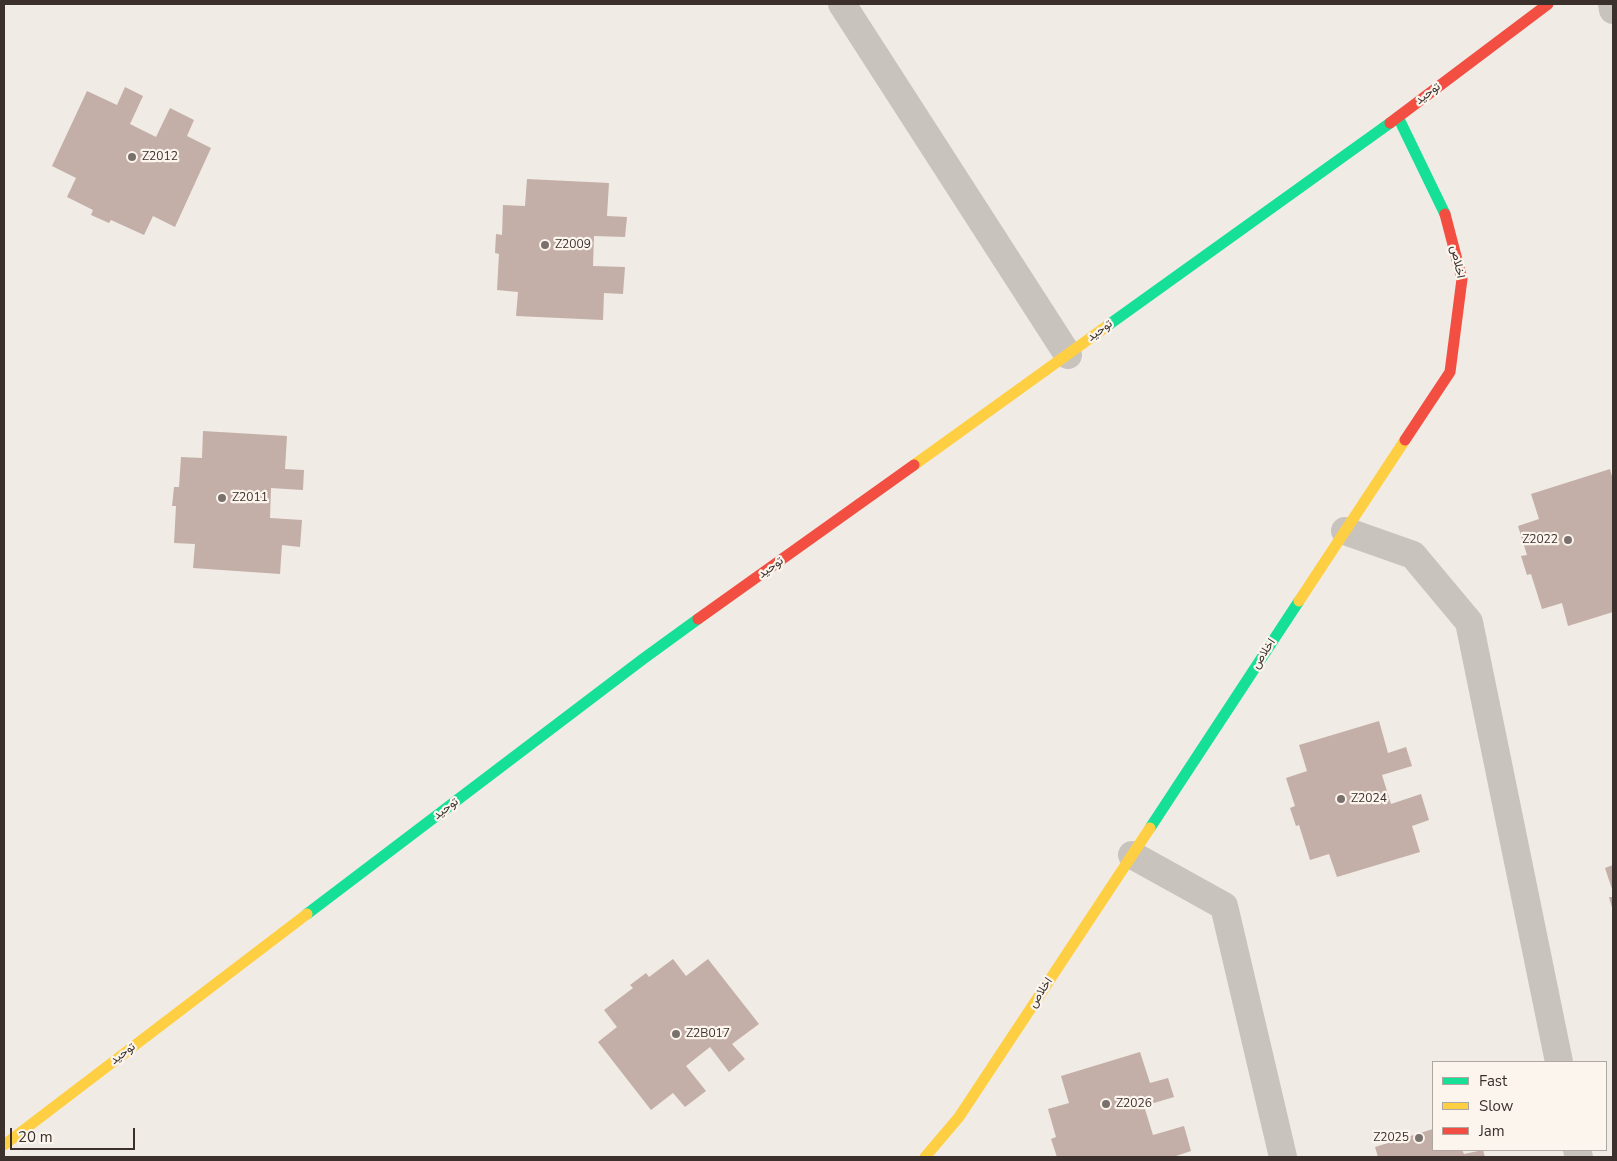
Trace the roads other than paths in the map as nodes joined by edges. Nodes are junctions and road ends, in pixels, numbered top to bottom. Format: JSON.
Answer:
{"nodes":[{"id":1,"x":842,"y":4,"type":"edge"},
{"id":2,"x":1548,"y":4,"type":"edge"},
{"id":3,"x":1612,"y":4,"type":"edge"},
{"id":4,"x":1613,"y":10,"type":"edge"},
{"id":5,"x":1398,"y":118,"type":"junction"},
{"id":6,"x":1068,"y":355,"type":"junction"},
{"id":7,"x":1345,"y":531,"type":"junction"},
{"id":8,"x":1132,"y":854,"type":"junction"},
{"id":9,"x":1560,"y":1061,"type":"edge"},
{"id":10,"x":4,"y":1145,"type":"edge"},
{"id":11,"x":929,"y":1156,"type":"edge"},
{"id":12,"x":1283,"y":1157,"type":"edge"}],
"edges":[{"from":1,"to":6,"type":"street"},
{"from":2,"to":5,"type":"street","name":"توحید"},
{"from":3,"to":4,"type":"street"},
{"from":5,"to":6,"type":"street","name":"توحید"},
{"from":5,"to":7,"type":"street","name":"اخلاص"},
{"from":6,"to":10,"type":"street","name":"توحید"},
{"from":7,"to":8,"type":"street","name":"اخلاص"},
{"from":7,"to":9,"type":"street"},
{"from":8,"to":11,"type":"street","name":"اخلاص"},
{"from":8,"to":12,"type":"street"}]}
